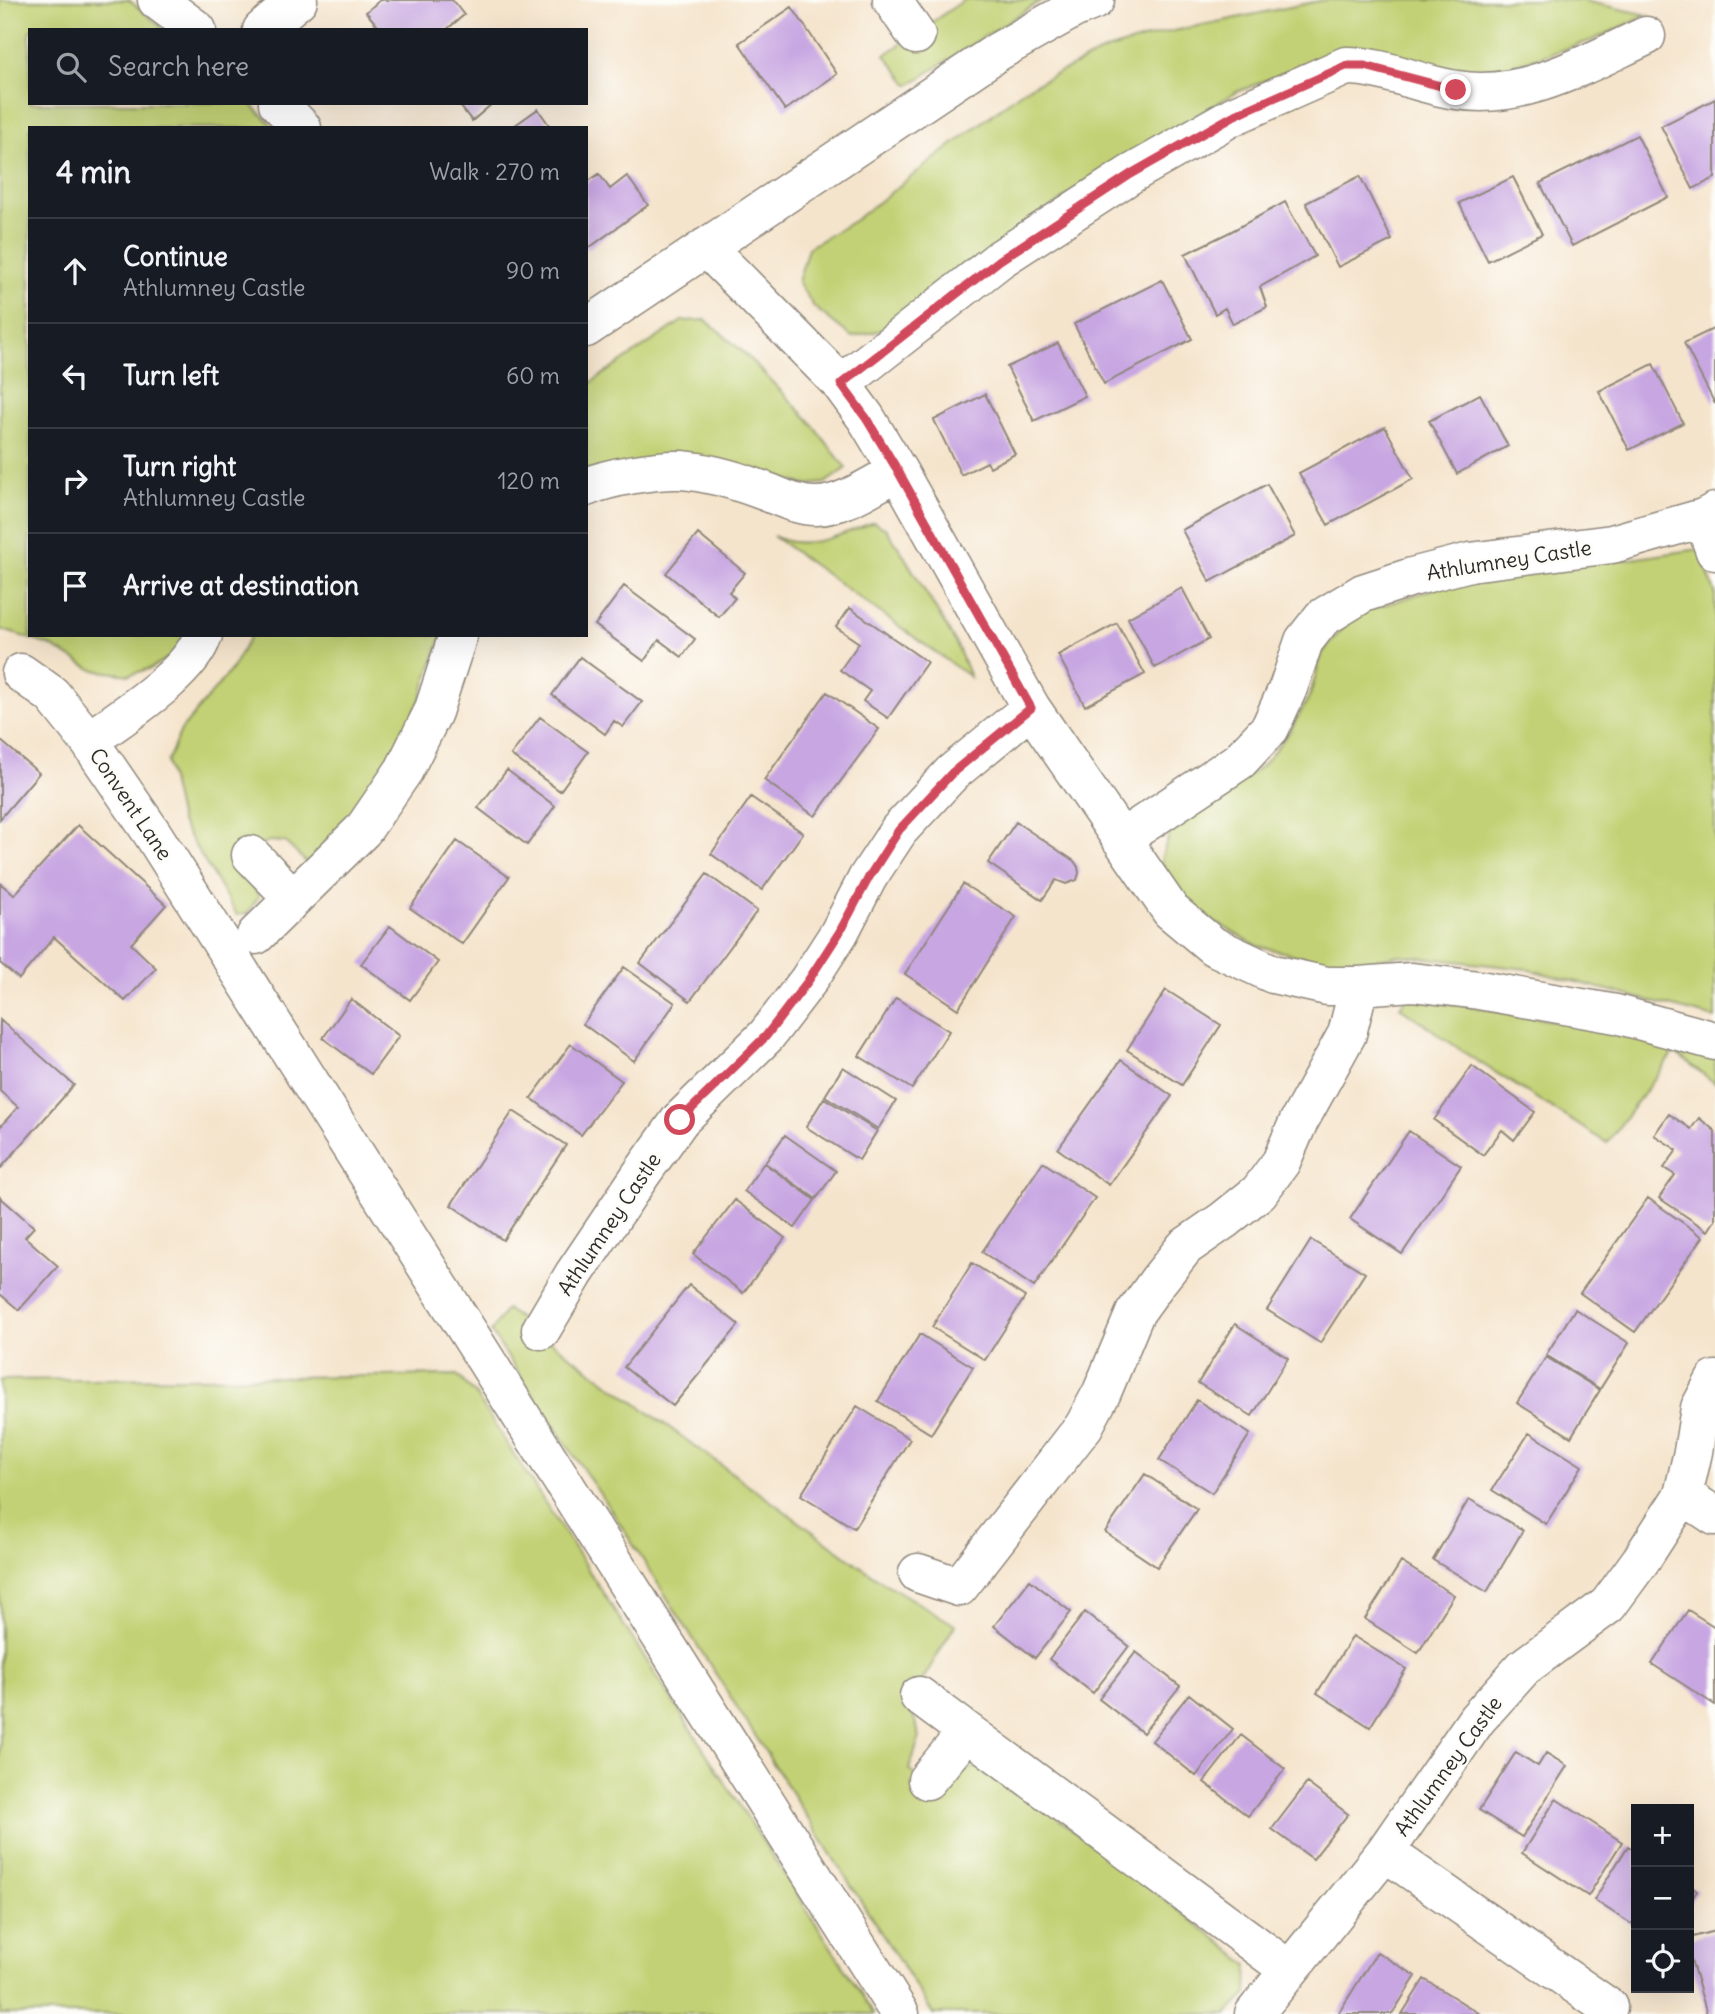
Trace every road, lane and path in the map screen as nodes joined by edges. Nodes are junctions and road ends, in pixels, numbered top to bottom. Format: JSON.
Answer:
{"nodes":[{"id":1,"x":157,"y":0,"type":"edge"},
{"id":2,"x":298,"y":0,"type":"edge"},
{"id":3,"x":892,"y":0,"type":"edge"},
{"id":4,"x":1095,"y":0,"type":"edge"},
{"id":5,"x":194,"y":28,"type":"edge"},
{"id":6,"x":264,"y":28,"type":"edge"},
{"id":7,"x":916,"y":35,"type":"dead end"},
{"id":8,"x":1646,"y":36,"type":"dead end"},
{"id":9,"x":280,"y":105,"type":"edge"},
{"id":10,"x":300,"y":126,"type":"edge"},
{"id":11,"x":706,"y":247,"type":"junction"},
{"id":12,"x":588,"y":327,"type":"edge"},
{"id":13,"x":841,"y":384,"type":"junction"},
{"id":14,"x":898,"y":471,"type":"junction"},
{"id":15,"x":588,"y":486,"type":"edge"},
{"id":16,"x":1711,"y":527,"type":"edge"},
{"id":17,"x":202,"y":637,"type":"edge"},
{"id":18,"x":457,"y":637,"type":"edge"},
{"id":19,"x":21,"y":673,"type":"dead end"},
{"id":20,"x":1031,"y":708,"type":"junction"},
{"id":21,"x":89,"y":741,"type":"junction"},
{"id":22,"x":1121,"y":839,"type":"junction"},
{"id":23,"x":251,"y":855,"type":"dead end"},
{"id":24,"x":293,"y":898,"type":"junction"},
{"id":25,"x":256,"y":935,"type":"dead end"},
{"id":26,"x":1359,"y":986,"type":"junction"},
{"id":27,"x":1715,"y":1041,"type":"edge"},
{"id":28,"x":541,"y":1330,"type":"dead end"},
{"id":29,"x":1715,"y":1380,"type":"edge"},
{"id":30,"x":1683,"y":1495,"type":"junction"},
{"id":31,"x":1715,"y":1516,"type":"edge"},
{"id":32,"x":918,"y":1573,"type":"dead end"},
{"id":33,"x":919,"y":1696,"type":"dead end"},
{"id":34,"x":967,"y":1732,"type":"junction"},
{"id":35,"x":927,"y":1780,"type":"dead end"},
{"id":36,"x":1385,"y":1852,"type":"junction"},
{"id":37,"x":1288,"y":1969,"type":"junction"},
{"id":38,"x":1608,"y":2007,"type":"dead end"},
{"id":39,"x":900,"y":2014,"type":"edge"},
{"id":40,"x":1254,"y":2014,"type":"edge"}],
"edges":[{"from":1,"to":5,"type":"street"},
{"from":2,"to":6,"type":"street"},
{"from":3,"to":7,"type":"street"},
{"from":4,"to":11,"type":"street"},
{"from":8,"to":13,"type":"street"},
{"from":9,"to":10,"type":"street"},
{"from":11,"to":12,"type":"street"},
{"from":11,"to":13,"type":"street"},
{"from":13,"to":14,"type":"street"},
{"from":14,"to":15,"type":"street"},
{"from":14,"to":20,"type":"street"},
{"from":16,"to":22,"type":"street","name":"Athlumney Castle"},
{"from":17,"to":21,"type":"street"},
{"from":18,"to":24,"type":"street"},
{"from":19,"to":21,"type":"street","name":"Convent Lane"},
{"from":20,"to":22,"type":"street"},
{"from":20,"to":28,"type":"street","name":"Athlumney Castle"},
{"from":21,"to":39,"type":"street","name":"Convent Lane"},
{"from":22,"to":26,"type":"street"},
{"from":23,"to":24,"type":"street"},
{"from":24,"to":25,"type":"street"},
{"from":26,"to":27,"type":"street"},
{"from":26,"to":32,"type":"street"},
{"from":29,"to":30,"type":"street","name":"Athlumney Castle"},
{"from":30,"to":31,"type":"street"},
{"from":30,"to":36,"type":"street","name":"Athlumney Castle"},
{"from":33,"to":34,"type":"street"},
{"from":34,"to":35,"type":"street"},
{"from":34,"to":37,"type":"street"},
{"from":36,"to":37,"type":"street","name":"Athlumney Castle"},
{"from":36,"to":38,"type":"street"},
{"from":37,"to":40,"type":"street","name":"Athlumney Castle"}]}
